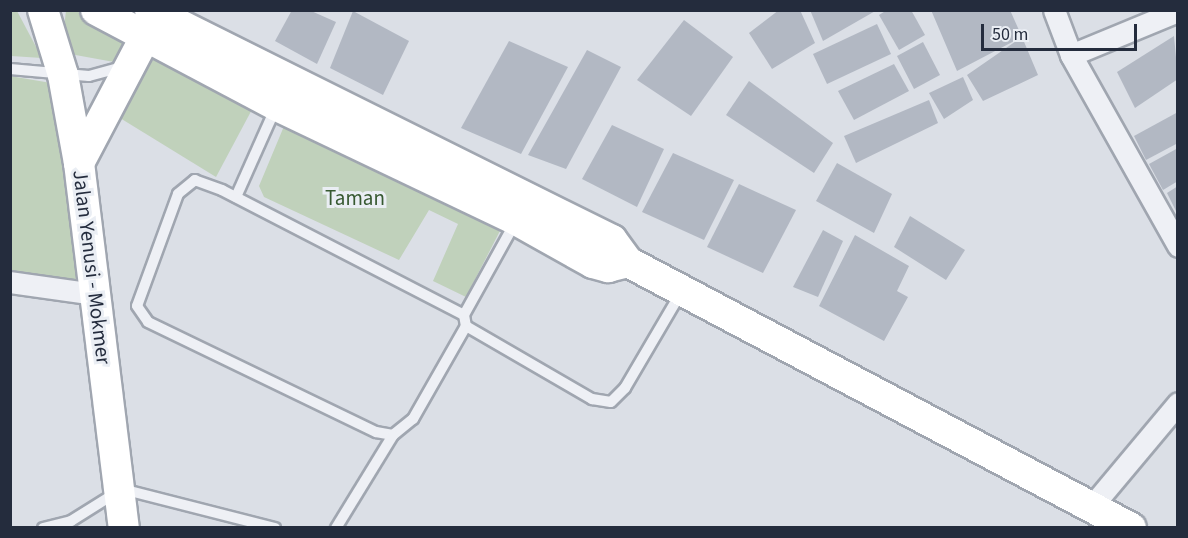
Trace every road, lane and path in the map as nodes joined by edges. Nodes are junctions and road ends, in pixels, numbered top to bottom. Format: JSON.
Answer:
{"nodes":[{"id":1,"x":43,"y":10,"type":"edge"},
{"id":2,"x":96,"y":10,"type":"edge"},
{"id":3,"x":1054,"y":10,"type":"edge"},
{"id":4,"x":1178,"y":11,"type":"edge"},
{"id":5,"x":146,"y":30,"type":"edge"},
{"id":6,"x":1071,"y":55,"type":"junction"},
{"id":7,"x":10,"y":69,"type":"edge"},
{"id":8,"x":63,"y":75,"type":"junction"},
{"id":9,"x":285,"y":94,"type":"junction"},
{"id":10,"x":79,"y":163,"type":"junction"},
{"id":11,"x":236,"y":197,"type":"junction"},
{"id":12,"x":524,"y":209,"type":"junction"},
{"id":13,"x":1178,"y":246,"type":"edge"},
{"id":14,"x":10,"y":282,"type":"edge"},
{"id":15,"x":682,"y":290,"type":"junction"},
{"id":16,"x":94,"y":294,"type":"junction"},
{"id":17,"x":464,"y":315,"type":"junction"},
{"id":18,"x":466,"y":326,"type":"junction"},
{"id":19,"x":1178,"y":404,"type":"edge"},
{"id":20,"x":393,"y":435,"type":"junction"},
{"id":21,"x":122,"y":489,"type":"junction"},
{"id":22,"x":1092,"y":506,"type":"junction"},
{"id":23,"x":43,"y":528,"type":"edge"},
{"id":24,"x":124,"y":528,"type":"edge"},
{"id":25,"x":274,"y":528,"type":"edge"},
{"id":26,"x":336,"y":528,"type":"edge"},
{"id":27,"x":1131,"y":528,"type":"edge"}],
"edges":[{"from":1,"to":8,"type":"main road","name":"Jalan Yenusi - Mokmer"},
{"from":2,"to":5,"type":"main road"},
{"from":3,"to":6,"type":"street"},
{"from":4,"to":6,"type":"street"},
{"from":5,"to":8,"type":"lane"},
{"from":5,"to":9,"type":"main road"},
{"from":5,"to":10,"type":"main road"},
{"from":6,"to":13,"type":"street"},
{"from":7,"to":8,"type":"lane"},
{"from":8,"to":10,"type":"main road","name":"Jalan Yenusi - Mokmer"},
{"from":9,"to":11,"type":"lane"},
{"from":9,"to":12,"type":"main road"},
{"from":10,"to":16,"type":"main road","name":"Jalan Yenusi - Mokmer"},
{"from":11,"to":17,"type":"lane"},
{"from":11,"to":20,"type":"lane"},
{"from":12,"to":15,"type":"main road"},
{"from":12,"to":17,"type":"lane"},
{"from":14,"to":16,"type":"street"},
{"from":15,"to":18,"type":"lane"},
{"from":15,"to":22,"type":"main road"},
{"from":16,"to":21,"type":"main road","name":"Jalan Yenusi - Mokmer"},
{"from":17,"to":18,"type":"lane"},
{"from":18,"to":20,"type":"lane"},
{"from":19,"to":22,"type":"street"},
{"from":20,"to":26,"type":"lane"},
{"from":21,"to":23,"type":"lane"},
{"from":21,"to":24,"type":"main road","name":"Jalan Yenusi - Mokmer"},
{"from":21,"to":25,"type":"lane"},
{"from":22,"to":27,"type":"main road"}]}
